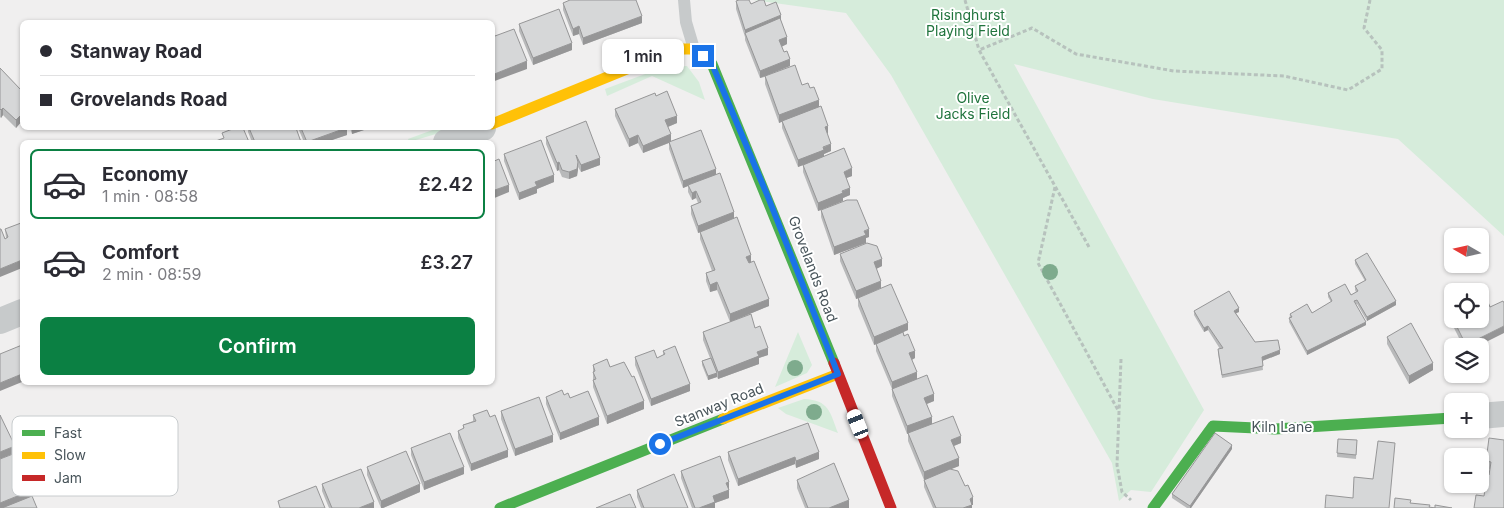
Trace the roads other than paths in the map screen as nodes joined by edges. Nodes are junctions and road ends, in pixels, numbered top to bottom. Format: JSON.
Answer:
{"nodes":[{"id":1,"x":684,"y":0,"type":"edge"},
{"id":2,"x":694,"y":49,"type":"junction"},
{"id":3,"x":495,"y":123,"type":"edge"},
{"id":4,"x":478,"y":130,"type":"edge"},
{"id":5,"x":451,"y":140,"type":"edge"},
{"id":6,"x":20,"y":313,"type":"edge"},
{"id":7,"x":0,"y":321,"type":"edge"},
{"id":8,"x":838,"y":374,"type":"junction"},
{"id":9,"x":1504,"y":414,"type":"edge"},
{"id":10,"x":1489,"y":415,"type":"edge"},
{"id":11,"x":1444,"y":418,"type":"edge"},
{"id":12,"x":500,"y":508,"type":"edge"},
{"id":13,"x":891,"y":508,"type":"edge"},
{"id":14,"x":1153,"y":508,"type":"edge"}],
"edges":[{"from":1,"to":2,"type":"lane"},
{"from":2,"to":3,"type":"street"},
{"from":2,"to":8,"type":"street","name":"Grovelands Road"},
{"from":4,"to":5,"type":"street"},
{"from":6,"to":7,"type":"street"},
{"from":8,"to":12,"type":"street","name":"Stanway Road"},
{"from":8,"to":13,"type":"street","name":"Grovelands Road"},
{"from":9,"to":10,"type":"street"},
{"from":11,"to":14,"type":"street","name":"Kiln Lane"}]}
